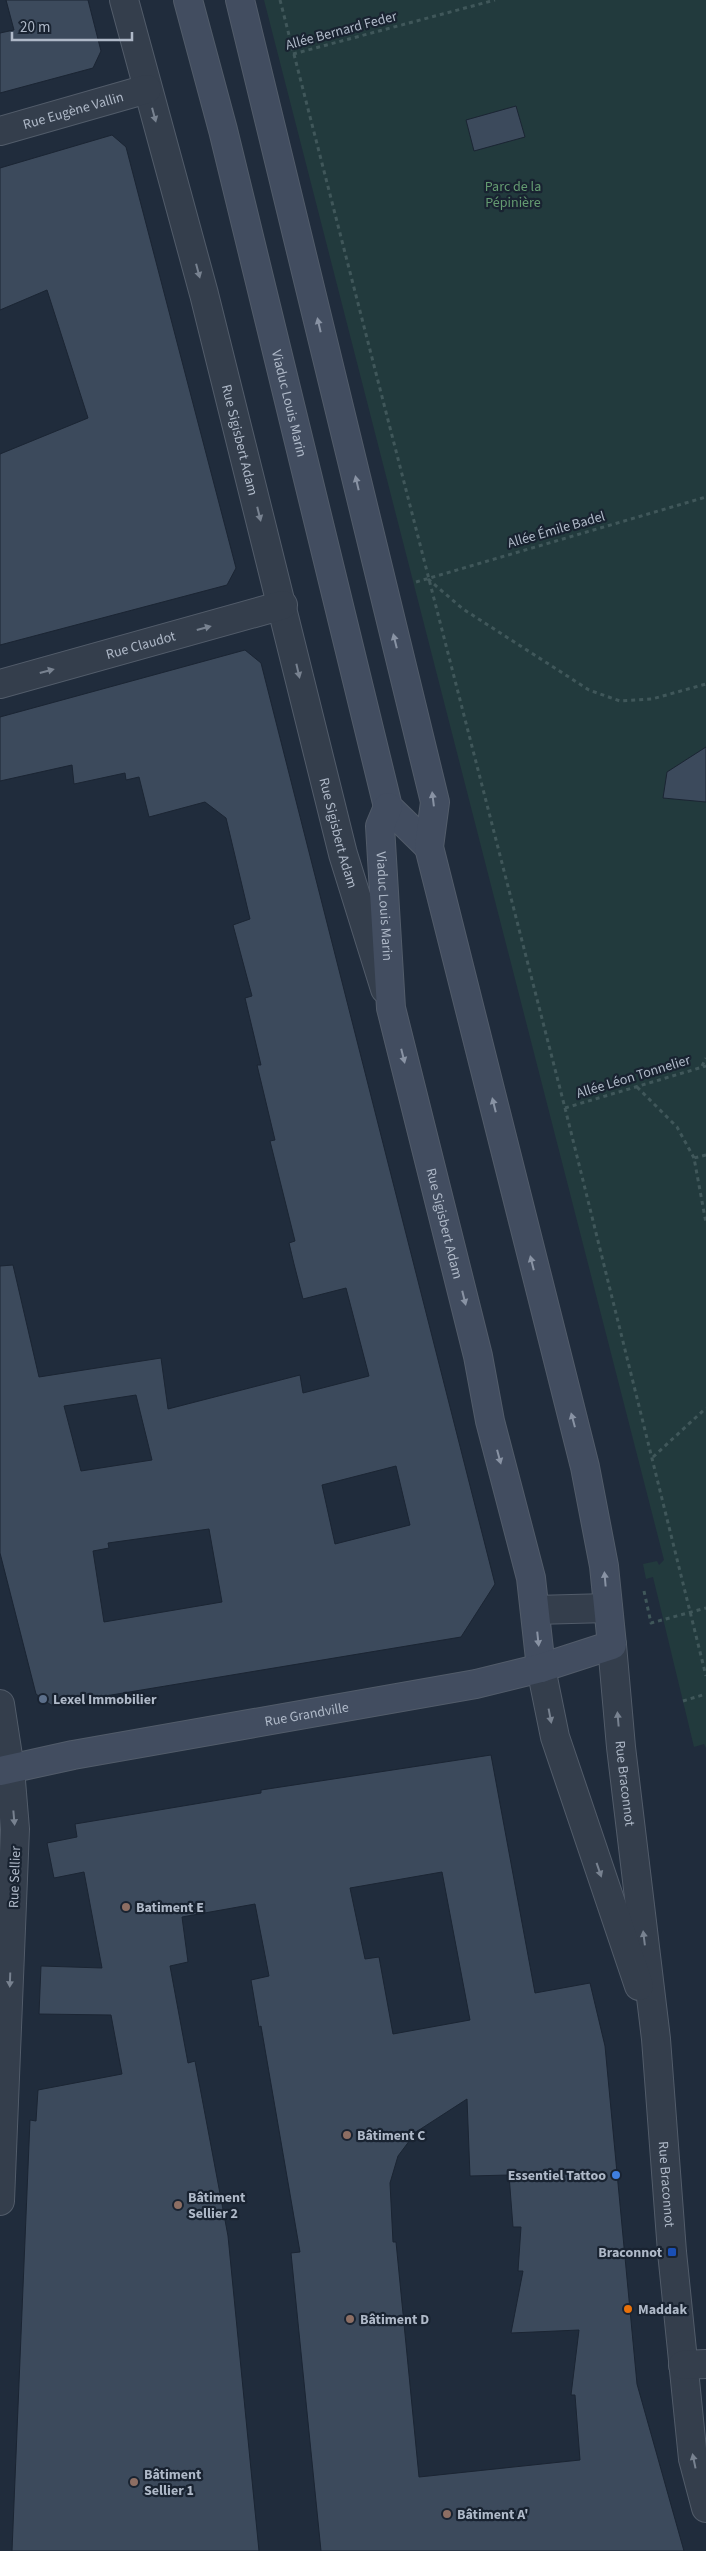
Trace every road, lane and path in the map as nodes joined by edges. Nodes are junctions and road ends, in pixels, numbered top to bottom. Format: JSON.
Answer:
{"nodes":[{"id":1,"x":124,"y":0,"type":"edge"},
{"id":2,"x":188,"y":0,"type":"edge"},
{"id":3,"x":240,"y":0,"type":"edge"},
{"id":4,"x":280,"y":0,"type":"edge"},
{"id":5,"x":495,"y":0,"type":"edge"},
{"id":6,"x":294,"y":54,"type":"junction"},
{"id":7,"x":286,"y":56,"type":"dead end"},
{"id":8,"x":148,"y":89,"type":"junction"},
{"id":9,"x":0,"y":131,"type":"edge"},
{"id":10,"x":706,"y":498,"type":"edge"},
{"id":11,"x":428,"y":579,"type":"junction"},
{"id":12,"x":413,"y":583,"type":"dead end"},
{"id":13,"x":282,"y":606,"type":"junction"},
{"id":14,"x":0,"y":684,"type":"edge"},
{"id":15,"x":706,"y":684,"type":"edge"},
{"id":16,"x":388,"y":807,"type":"junction"},
{"id":17,"x":429,"y":847,"type":"junction"},
{"id":18,"x":391,"y":1008,"type":"junction"},
{"id":19,"x":706,"y":1058,"type":"edge"},
{"id":20,"x":704,"y":1066,"type":"edge"},
{"id":21,"x":637,"y":1087,"type":"junction"},
{"id":22,"x":566,"y":1108,"type":"junction"},
{"id":23,"x":706,"y":1155,"type":"edge"},
{"id":24,"x":694,"y":1158,"type":"junction"},
{"id":25,"x":706,"y":1223,"type":"edge"},
{"id":26,"x":706,"y":1408,"type":"edge"},
{"id":27,"x":653,"y":1457,"type":"junction"},
{"id":28,"x":644,"y":1589,"type":"dead end"},
{"id":29,"x":608,"y":1608,"type":"junction"},
{"id":30,"x":706,"y":1608,"type":"edge"},
{"id":31,"x":535,"y":1610,"type":"junction"},
{"id":32,"x":692,"y":1612,"type":"junction"},
{"id":33,"x":612,"y":1645,"type":"junction"},
{"id":34,"x":541,"y":1668,"type":"junction"},
{"id":35,"x":706,"y":1676,"type":"edge"},
{"id":36,"x":706,"y":1694,"type":"edge"},
{"id":37,"x":683,"y":1701,"type":"dead end"},
{"id":38,"x":0,"y":1704,"type":"edge"},
{"id":39,"x":5,"y":1770,"type":"edge"},
{"id":40,"x":656,"y":2039,"type":"junction"},
{"id":41,"x":0,"y":2201,"type":"edge"},
{"id":42,"x":694,"y":2365,"type":"edge"},
{"id":43,"x":706,"y":2508,"type":"edge"}],
"edges":[{"from":1,"to":8,"type":"street","name":"Rue Sigisbert Adam"},
{"from":2,"to":16,"type":"main road","name":"Viaduc Louis Marin"},
{"from":17,"to":3,"type":"main road","one_way":true},
{"from":4,"to":6,"type":"path"},
{"from":5,"to":6,"type":"path","name":"Allée Bernard Feder"},
{"from":6,"to":7,"type":"path","name":"Allée Bernard Feder"},
{"from":6,"to":11,"type":"path"},
{"from":8,"to":9,"type":"street","name":"Rue Eugène Vallin"},
{"from":8,"to":13,"type":"street","name":"Rue Sigisbert Adam","one_way":true},
{"from":10,"to":11,"type":"path","name":"Allée Émile Badel"},
{"from":11,"to":12,"type":"path","name":"Allée Émile Badel"},
{"from":11,"to":15,"type":"path"},
{"from":11,"to":22,"type":"path"},
{"from":14,"to":13,"type":"street","name":"Rue Claudot","one_way":true},
{"from":13,"to":18,"type":"street","name":"Rue Sigisbert Adam","one_way":true},
{"from":16,"to":17,"type":"main road"},
{"from":16,"to":18,"type":"main road","name":"Viaduc Louis Marin"},
{"from":29,"to":17,"type":"main road","one_way":true},
{"from":18,"to":31,"type":"main road","name":"Rue Sigisbert Adam","one_way":true},
{"from":19,"to":20,"type":"path"},
{"from":20,"to":21,"type":"path","name":"Allée Léon Tonnelier"},
{"from":21,"to":22,"type":"path","name":"Allée Léon Tonnelier"},
{"from":21,"to":24,"type":"path"},
{"from":22,"to":27,"type":"path"},
{"from":23,"to":24,"type":"path"},
{"from":24,"to":25,"type":"path"},
{"from":26,"to":27,"type":"path"},
{"from":27,"to":32,"type":"path"},
{"from":28,"to":32,"type":"path"},
{"from":29,"to":31,"type":"street"},
{"from":29,"to":33,"type":"main road"},
{"from":30,"to":32,"type":"path"},
{"from":31,"to":34,"type":"main road","name":"Rue Sigisbert Adam","one_way":true},
{"from":32,"to":35,"type":"path"},
{"from":33,"to":34,"type":"main road","name":"Rue Grandville"},
{"from":40,"to":33,"type":"street","name":"Rue Braconnot","one_way":true},
{"from":34,"to":39,"type":"main road","name":"Rue Grandville"},
{"from":34,"to":40,"type":"street","name":"Rue Braconnot","one_way":true},
{"from":36,"to":37,"type":"path"},
{"from":38,"to":39,"type":"street","name":"Rue Sellier"},
{"from":39,"to":41,"type":"street","name":"Rue Sellier","one_way":true},
{"from":40,"to":42,"type":"street","name":"Rue Braconnot"},
{"from":43,"to":42,"type":"street","name":"Rue Braconnot","one_way":true}]}
